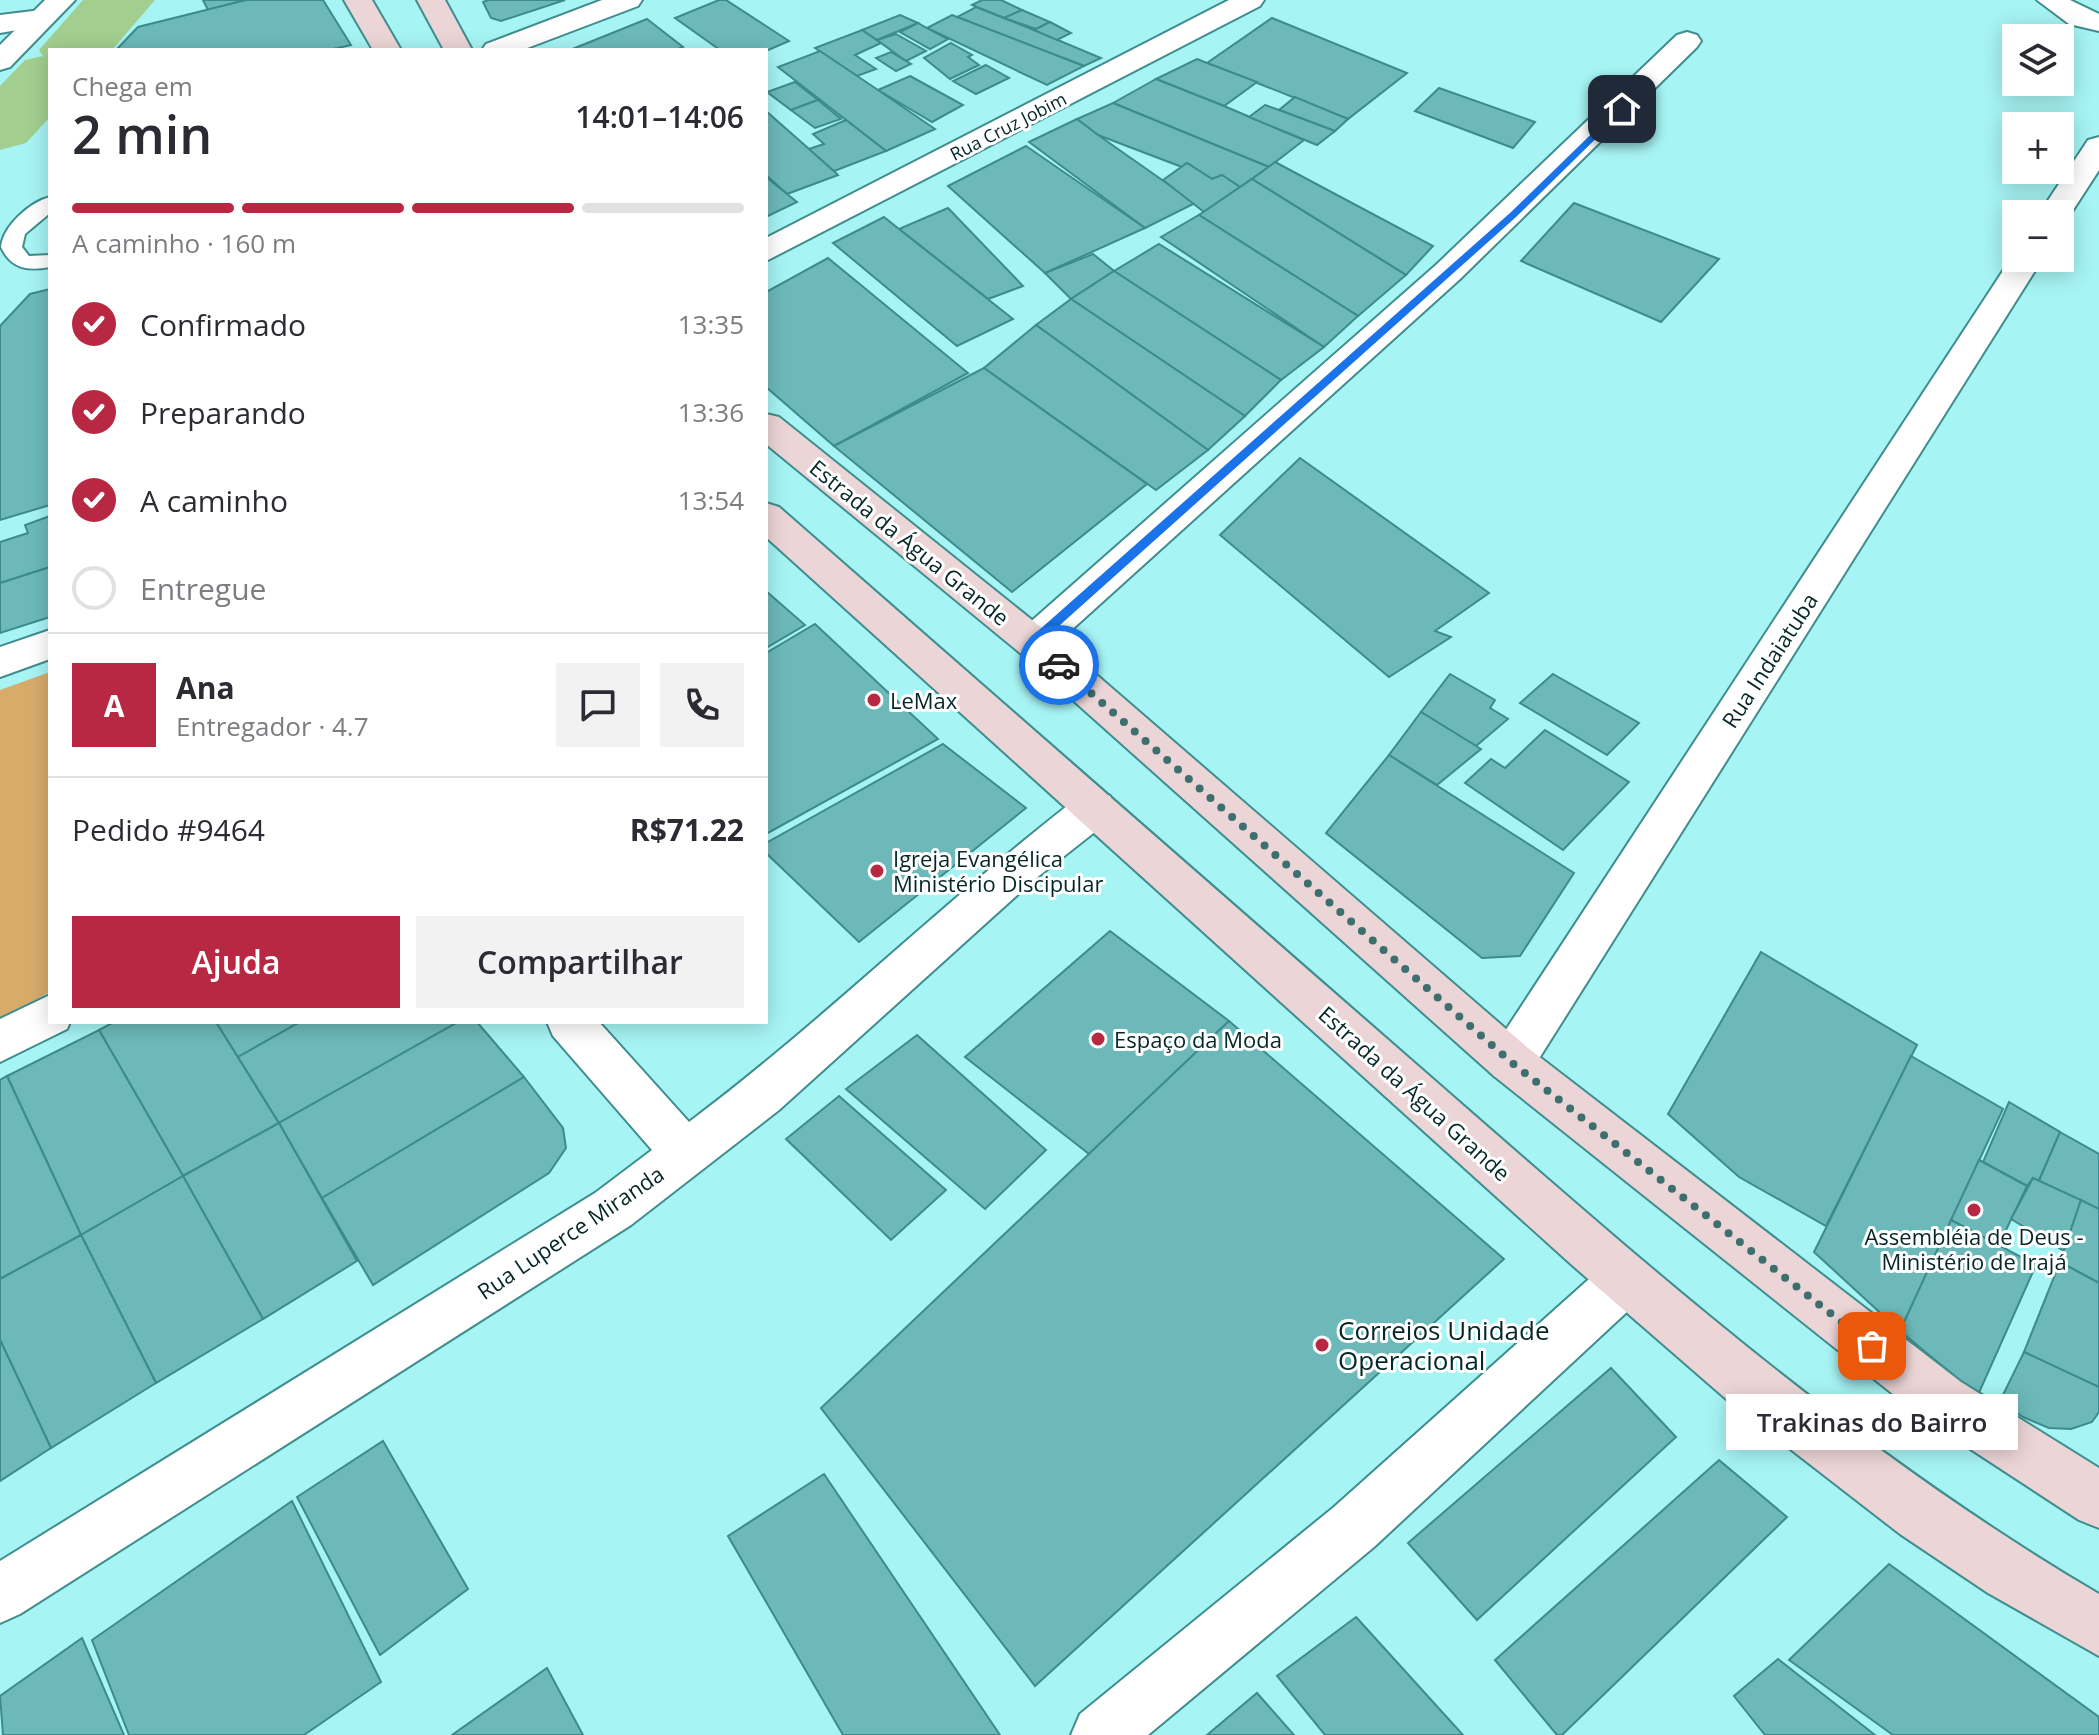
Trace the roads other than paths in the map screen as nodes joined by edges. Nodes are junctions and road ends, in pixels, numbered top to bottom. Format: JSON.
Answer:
{"nodes":[{"id":1,"x":358,"y":0,"type":"edge"},
{"id":2,"x":431,"y":0,"type":"edge"},
{"id":3,"x":628,"y":0,"type":"edge"},
{"id":4,"x":1250,"y":0,"type":"edge"},
{"id":5,"x":2051,"y":0,"type":"edge"},
{"id":6,"x":51,"y":9,"type":"edge"},
{"id":7,"x":2099,"y":23,"type":"edge"},
{"id":8,"x":0,"y":24,"type":"edge"},
{"id":9,"x":1687,"y":41,"type":"dead end"},
{"id":10,"x":386,"y":48,"type":"edge"},
{"id":11,"x":457,"y":48,"type":"edge"},
{"id":12,"x":501,"y":48,"type":"edge"},
{"id":13,"x":0,"y":61,"type":"edge"},
{"id":14,"x":2099,"y":146,"type":"edge"},
{"id":15,"x":2064,"y":200,"type":"edge"},
{"id":16,"x":46,"y":209,"type":"edge"},
{"id":17,"x":768,"y":250,"type":"edge"},
{"id":18,"x":48,"y":261,"type":"edge"},
{"id":19,"x":2018,"y":272,"type":"edge"},
{"id":20,"x":768,"y":427,"type":"edge"},
{"id":21,"x":768,"y":518,"type":"edge"},
{"id":22,"x":1033,"y":642,"type":"junction"},
{"id":23,"x":48,"y":645,"type":"edge"},
{"id":24,"x":0,"y":663,"type":"edge"},
{"id":25,"x":1095,"y":808,"type":"junction"},
{"id":26,"x":48,"y":1016,"type":"edge"},
{"id":27,"x":572,"y":1024,"type":"edge"},
{"id":28,"x":0,"y":1042,"type":"edge"},
{"id":29,"x":1511,"y":1062,"type":"junction"},
{"id":30,"x":686,"y":1154,"type":"junction"},
{"id":31,"x":1625,"y":1280,"type":"junction"},
{"id":32,"x":2099,"y":1500,"type":"edge"},
{"id":33,"x":0,"y":1594,"type":"edge"},
{"id":34,"x":2099,"y":1627,"type":"edge"},
{"id":35,"x":1101,"y":1735,"type":"edge"}],
"edges":[{"from":1,"to":10,"type":"main road"},
{"from":2,"to":11,"type":"main road"},
{"from":3,"to":12,"type":"street"},
{"from":4,"to":17,"type":"street","name":"Rua Cruz Jobim"},
{"from":5,"to":7,"type":"street"},
{"from":6,"to":8,"type":"street"},
{"from":6,"to":13,"type":"street"},
{"from":9,"to":22,"type":"street"},
{"from":14,"to":15,"type":"street"},
{"from":16,"to":18,"type":"lane"},
{"from":19,"to":29,"type":"street","name":"Rua Indaiatuba"},
{"from":20,"to":22,"type":"main road","name":"Estrada da Água Grande"},
{"from":21,"to":25,"type":"main road","name":"Estrada da Água Grande"},
{"from":22,"to":29,"type":"main road","name":"Estrada da Água Grande"},
{"from":23,"to":24,"type":"street"},
{"from":25,"to":30,"type":"street","name":"Rua Luperce Miranda"},
{"from":25,"to":31,"type":"main road","name":"Estrada da Água Grande"},
{"from":26,"to":28,"type":"street"},
{"from":27,"to":30,"type":"street"},
{"from":29,"to":32,"type":"main road","name":"Estrada da Água Grande"},
{"from":30,"to":33,"type":"street","name":"Rua Luperce Miranda"},
{"from":31,"to":34,"type":"main road","name":"Estrada da Água Grande"},
{"from":31,"to":35,"type":"street"}]}
